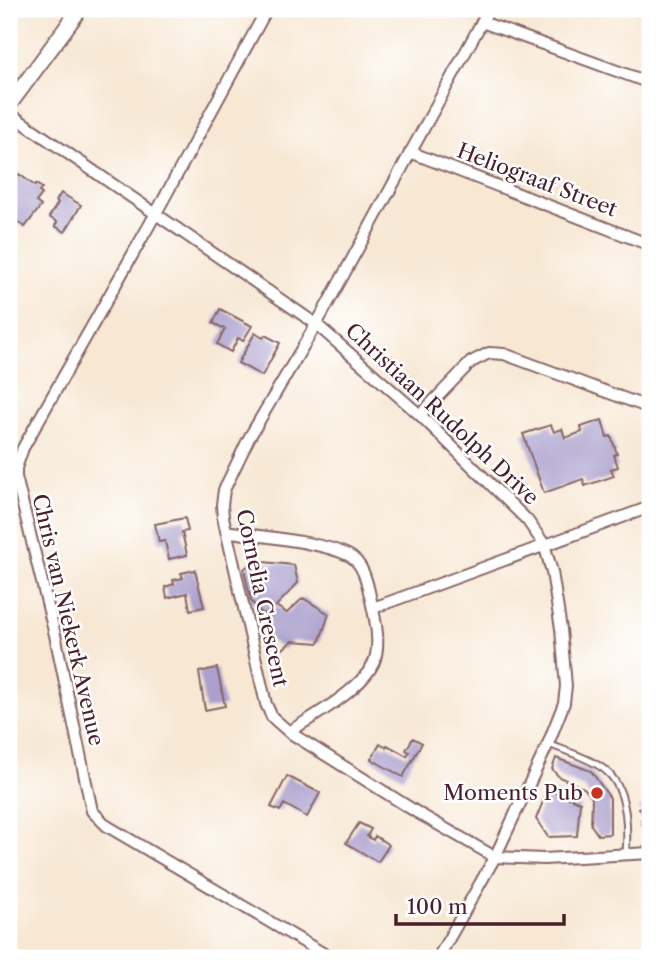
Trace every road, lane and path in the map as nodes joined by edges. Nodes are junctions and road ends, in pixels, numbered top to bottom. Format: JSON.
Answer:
{"nodes":[{"id":1,"x":80,"y":9,"type":"edge"},
{"id":2,"x":267,"y":9,"type":"edge"},
{"id":3,"x":489,"y":9,"type":"edge"},
{"id":4,"x":482,"y":22,"type":"junction"},
{"id":5,"x":650,"y":83,"type":"edge"},
{"id":6,"x":9,"y":105,"type":"edge"},
{"id":7,"x":9,"y":113,"type":"edge"},
{"id":8,"x":410,"y":152,"type":"junction"},
{"id":9,"x":155,"y":215,"type":"junction"},
{"id":10,"x":650,"y":245,"type":"edge"},
{"id":11,"x":316,"y":324,"type":"junction"},
{"id":12,"x":650,"y":408,"type":"edge"},
{"id":13,"x":420,"y":415,"type":"junction"},
{"id":14,"x":22,"y":499,"type":"junction"},
{"id":15,"x":9,"y":502,"type":"edge"},
{"id":16,"x":650,"y":507,"type":"edge"},
{"id":17,"x":226,"y":531,"type":"junction"},
{"id":18,"x":544,"y":544,"type":"junction"},
{"id":19,"x":373,"y":608,"type":"junction"},
{"id":20,"x":289,"y":732,"type":"junction"},
{"id":21,"x":548,"y":744,"type":"junction"},
{"id":22,"x":650,"y":853,"type":"edge"},
{"id":23,"x":626,"y":854,"type":"junction"},
{"id":24,"x":495,"y":857,"type":"junction"},
{"id":25,"x":331,"y":958,"type":"edge"},
{"id":26,"x":438,"y":958,"type":"edge"}],
"edges":[{"from":1,"to":6,"type":"street"},
{"from":2,"to":9,"type":"street","name":"Chris van Niekerk Avenue"},
{"from":3,"to":4,"type":"street","name":"Cornelia Crescent"},
{"from":4,"to":5,"type":"street"},
{"from":4,"to":8,"type":"street","name":"Cornelia Crescent"},
{"from":7,"to":9,"type":"street","name":"Christiaan Rudolph Drive"},
{"from":8,"to":10,"type":"street","name":"Heliograaf Street"},
{"from":8,"to":11,"type":"street","name":"Cornelia Crescent"},
{"from":9,"to":11,"type":"street","name":"Christiaan Rudolph Drive"},
{"from":9,"to":14,"type":"street","name":"Chris van Niekerk Avenue"},
{"from":11,"to":13,"type":"street","name":"Christiaan Rudolph Drive"},
{"from":11,"to":17,"type":"street","name":"Cornelia Crescent"},
{"from":12,"to":13,"type":"street"},
{"from":13,"to":18,"type":"street","name":"Christiaan Rudolph Drive"},
{"from":14,"to":15,"type":"street"},
{"from":14,"to":25,"type":"street","name":"Chris van Niekerk Avenue"},
{"from":16,"to":18,"type":"street"},
{"from":17,"to":19,"type":"street"},
{"from":17,"to":20,"type":"street","name":"Cornelia Crescent"},
{"from":18,"to":19,"type":"street"},
{"from":18,"to":21,"type":"street","name":"Christiaan Rudolph Drive"},
{"from":19,"to":20,"type":"street"},
{"from":20,"to":24,"type":"street","name":"Cornelia Crescent"},
{"from":21,"to":23,"type":"lane"},
{"from":21,"to":24,"type":"street","name":"Christiaan Rudolph Drive"},
{"from":22,"to":23,"type":"street","name":"Cornelia Crescent"},
{"from":23,"to":24,"type":"street","name":"Cornelia Crescent"},
{"from":24,"to":26,"type":"street","name":"Christiaan Rudolph Drive"}]}
